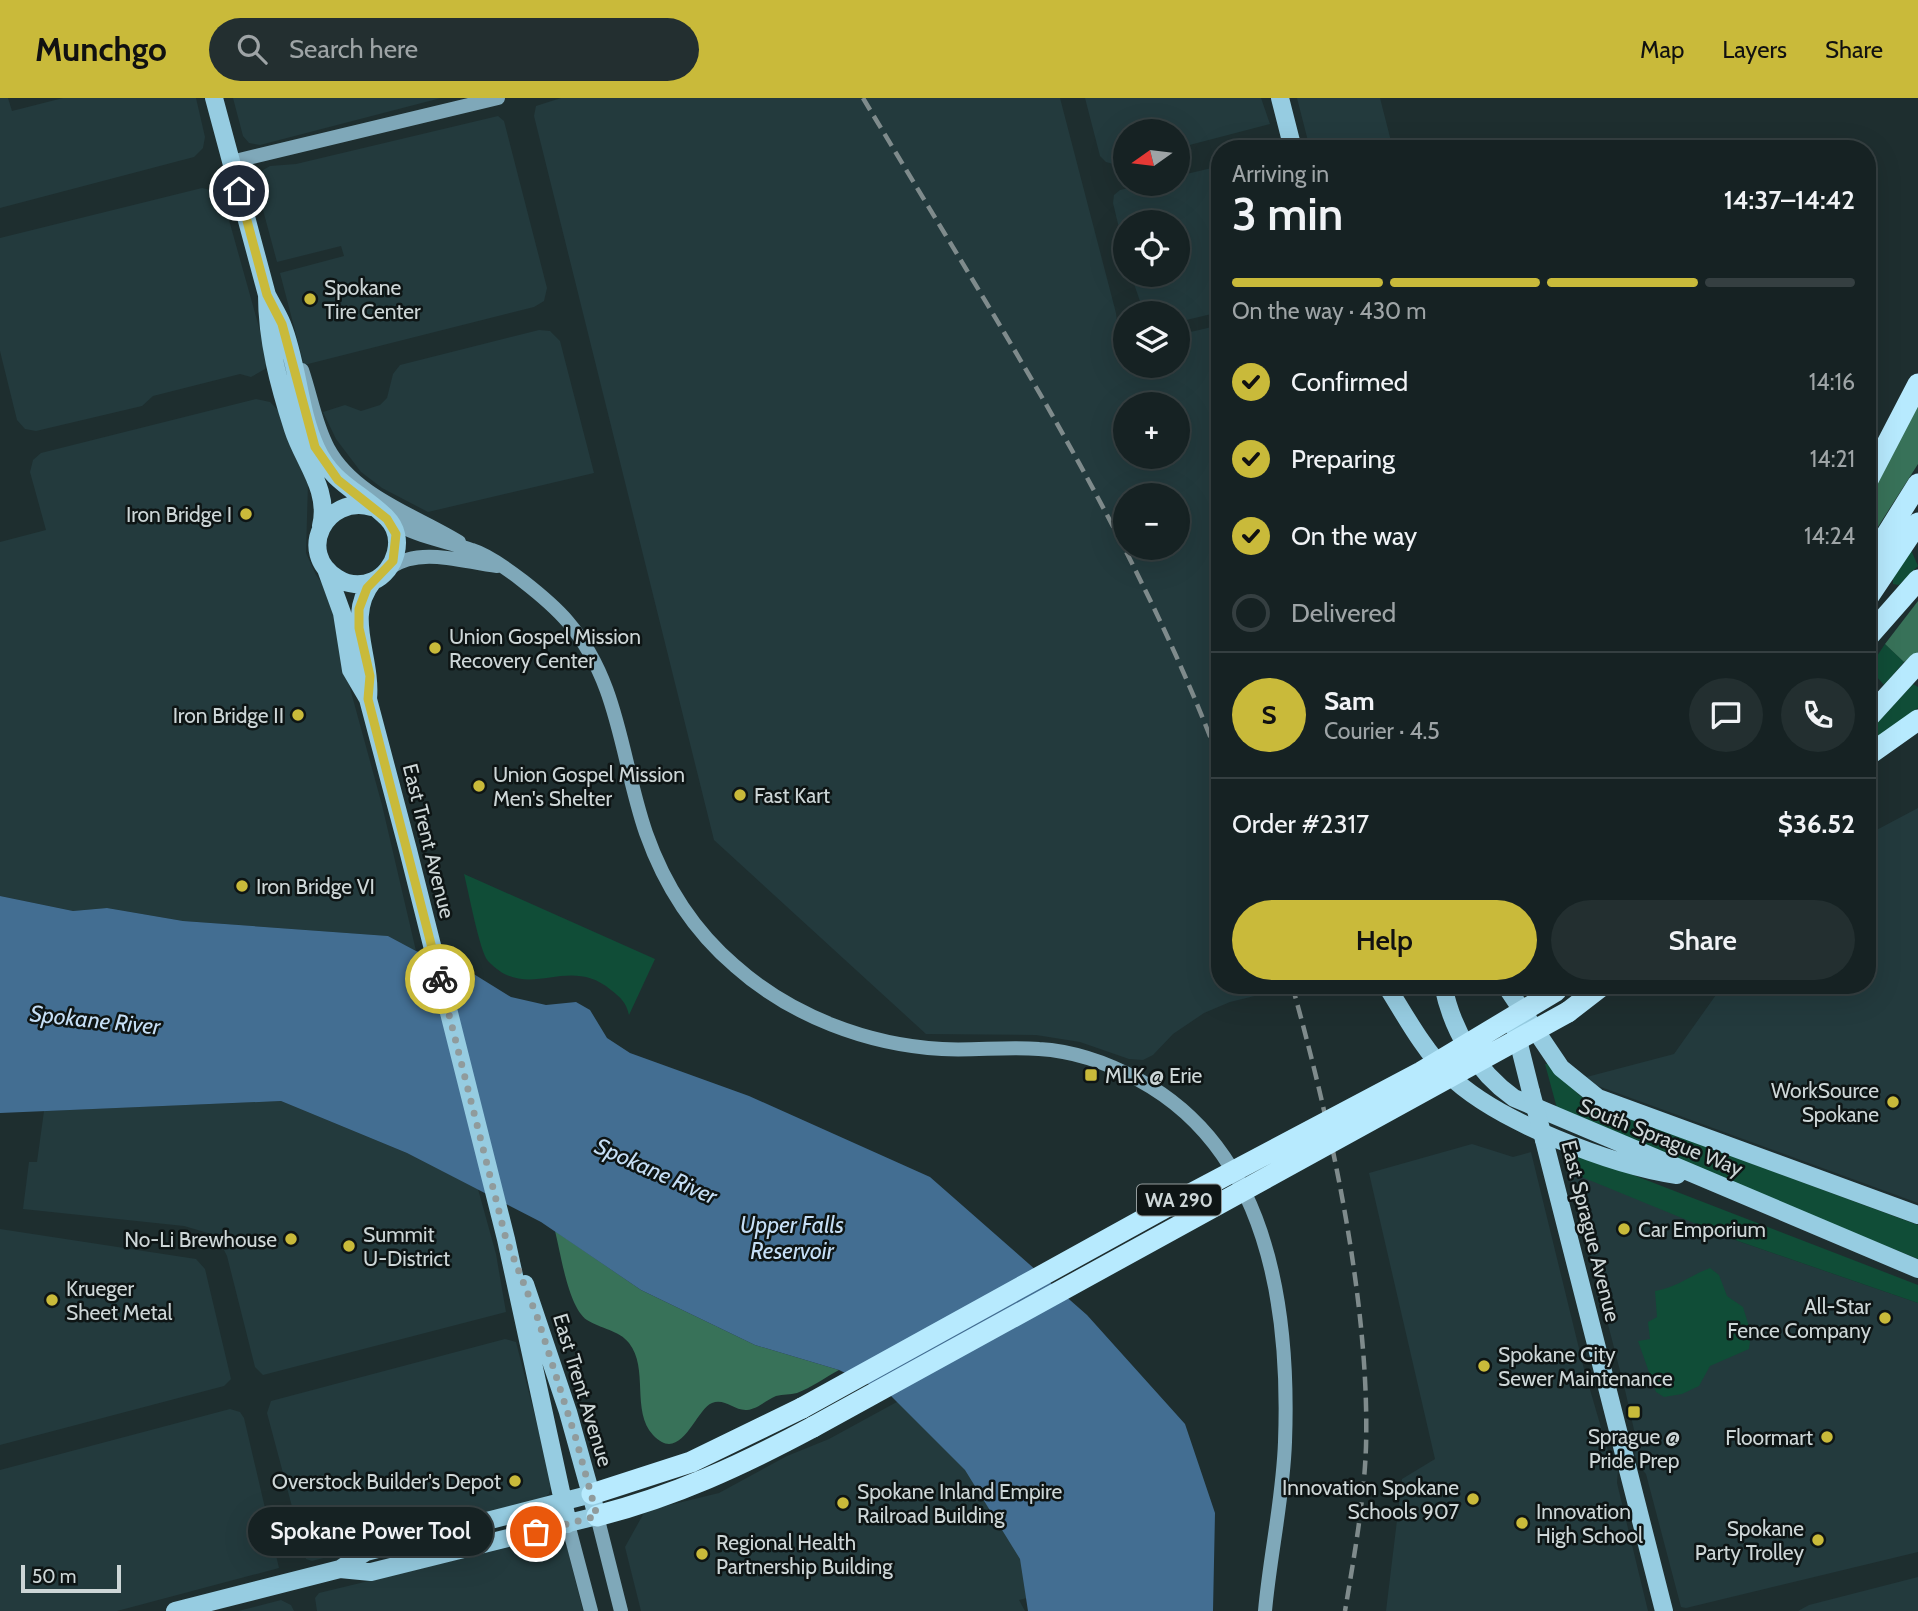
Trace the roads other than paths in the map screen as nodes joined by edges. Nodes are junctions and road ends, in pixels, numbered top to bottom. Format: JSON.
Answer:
{"nodes":[{"id":1,"x":214,"y":98,"type":"edge"},
{"id":2,"x":498,"y":98,"type":"edge"},
{"id":3,"x":1280,"y":98,"type":"edge"},
{"id":4,"x":1291,"y":140,"type":"edge"},
{"id":5,"x":231,"y":162,"type":"junction"},
{"id":6,"x":267,"y":295,"type":"junction"},
{"id":7,"x":282,"y":324,"type":"junction"},
{"id":8,"x":1918,"y":383,"type":"edge"},
{"id":9,"x":1876,"y":465,"type":"edge"},
{"id":10,"x":1918,"y":484,"type":"edge"},
{"id":11,"x":372,"y":507,"type":"junction"},
{"id":12,"x":387,"y":519,"type":"junction"},
{"id":13,"x":1918,"y":523,"type":"edge"},
{"id":14,"x":320,"y":529,"type":"junction"},
{"id":15,"x":472,"y":550,"type":"junction"},
{"id":16,"x":1876,"y":552,"type":"edge"},
{"id":17,"x":499,"y":567,"type":"junction"},
{"id":18,"x":389,"y":568,"type":"junction"},
{"id":19,"x":326,"y":569,"type":"junction"},
{"id":20,"x":1918,"y":580,"type":"edge"},
{"id":21,"x":373,"y":581,"type":"junction"},
{"id":22,"x":1876,"y":586,"type":"edge"},
{"id":23,"x":1876,"y":628,"type":"edge"},
{"id":24,"x":1918,"y":663,"type":"edge"},
{"id":25,"x":368,"y":699,"type":"junction"},
{"id":26,"x":1876,"y":709,"type":"edge"},
{"id":27,"x":1918,"y":720,"type":"edge"},
{"id":28,"x":1876,"y":750,"type":"edge"},
{"id":29,"x":1392,"y":994,"type":"edge"},
{"id":30,"x":1446,"y":994,"type":"edge"},
{"id":31,"x":1507,"y":994,"type":"edge"},
{"id":32,"x":1511,"y":994,"type":"edge"},
{"id":33,"x":1549,"y":994,"type":"edge"},
{"id":34,"x":1591,"y":994,"type":"edge"},
{"id":35,"x":1705,"y":1179,"type":"junction"},
{"id":36,"x":1918,"y":1215,"type":"edge"},
{"id":37,"x":505,"y":1234,"type":"junction"},
{"id":38,"x":1918,"y":1269,"type":"edge"},
{"id":39,"x":592,"y":1494,"type":"junction"},
{"id":40,"x":563,"y":1502,"type":"junction"},
{"id":41,"x":597,"y":1516,"type":"junction"},
{"id":42,"x":568,"y":1524,"type":"junction"},
{"id":43,"x":340,"y":1569,"type":"junction"},
{"id":44,"x":175,"y":1611,"type":"edge"},
{"id":45,"x":591,"y":1611,"type":"edge"},
{"id":46,"x":621,"y":1611,"type":"edge"},
{"id":47,"x":1265,"y":1611,"type":"edge"},
{"id":48,"x":1664,"y":1611,"type":"edge"}],
"edges":[{"from":1,"to":5,"type":"main road"},
{"from":2,"to":5,"type":"street"},
{"from":3,"to":4,"type":"main road"},
{"from":5,"to":6,"type":"main road"},
{"from":6,"to":7,"type":"main road"},
{"from":6,"to":14,"type":"main road"},
{"from":7,"to":11,"type":"main road"},
{"from":7,"to":15,"type":"street"},
{"from":8,"to":9,"type":"highway"},
{"from":10,"to":16,"type":"highway"},
{"from":11,"to":12,"type":"main road"},
{"from":11,"to":14,"type":"main road"},
{"from":12,"to":15,"type":"street"},
{"from":12,"to":18,"type":"main road"},
{"from":13,"to":22,"type":"highway"},
{"from":14,"to":19,"type":"main road"},
{"from":15,"to":17,"type":"street"},
{"from":17,"to":18,"type":"street"},
{"from":17,"to":47,"type":"street"},
{"from":18,"to":21,"type":"main road"},
{"from":19,"to":21,"type":"main road"},
{"from":19,"to":25,"type":"main road","name":"East Trent Avenue"},
{"from":20,"to":23,"type":"highway"},
{"from":21,"to":25,"type":"main road","name":"East Trent Avenue"},
{"from":24,"to":26,"type":"highway"},
{"from":25,"to":37,"type":"main road","name":"East Trent Avenue"},
{"from":27,"to":28,"type":"highway"},
{"from":29,"to":35,"type":"main road"},
{"from":30,"to":35,"type":"main road","name":"South Sprague Way"},
{"from":31,"to":48,"type":"main road","name":"East Sprague Avenue","bridge":true},
{"from":32,"to":36,"type":"main road","name":"South Sprague Way"},
{"from":33,"to":39,"type":"highway","number":"WA 290","bridge":true},
{"from":34,"to":41,"type":"highway","number":"WA 290","bridge":true},
{"from":35,"to":38,"type":"main road","name":"South Sprague Way"},
{"from":37,"to":39,"type":"main road","name":"East Trent Avenue"},
{"from":37,"to":40,"type":"main road","name":"East Trent Avenue"},
{"from":39,"to":40,"type":"main road"},
{"from":39,"to":41,"type":"main road","name":"East Trent Avenue"},
{"from":40,"to":42,"type":"main road","name":"East Trent Avenue"},
{"from":40,"to":43,"type":"main road"},
{"from":41,"to":42,"type":"main road","number":"WA 290"},
{"from":41,"to":46,"type":"street"},
{"from":42,"to":43,"type":"main road"},
{"from":42,"to":45,"type":"street"},
{"from":43,"to":44,"type":"main road"}]}
